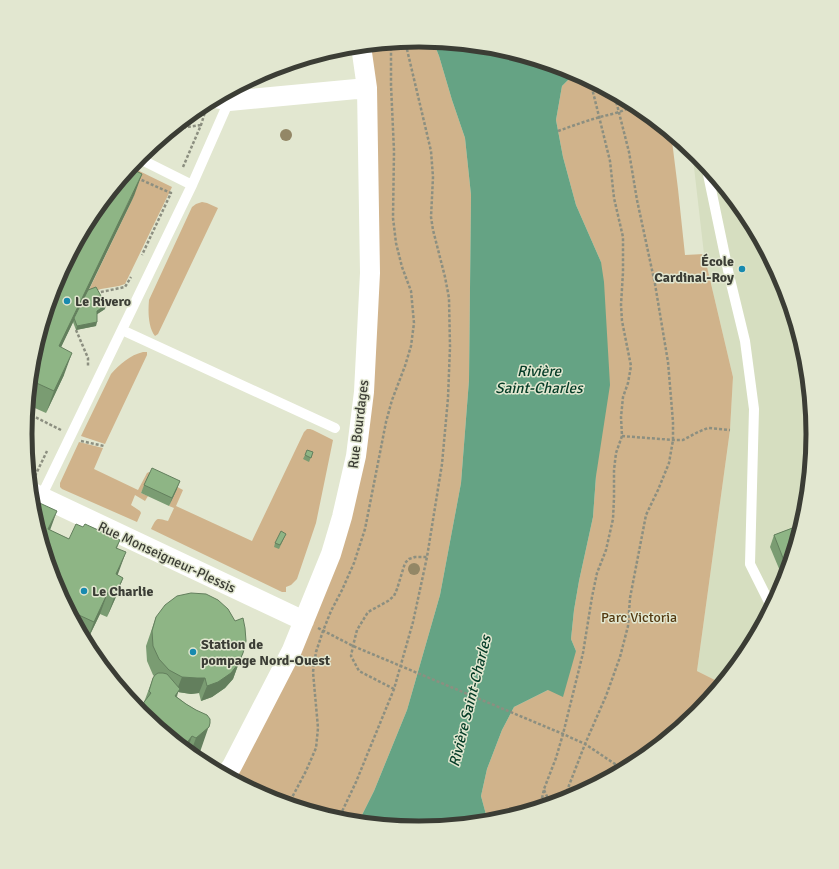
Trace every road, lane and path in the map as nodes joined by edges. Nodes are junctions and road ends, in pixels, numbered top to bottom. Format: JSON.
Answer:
{"nodes":[{"id":1,"x":407,"y":47,"type":"edge"},
{"id":2,"x":362,"y":51,"type":"edge"},
{"id":3,"x":592,"y":87,"type":"edge"},
{"id":4,"x":367,"y":88,"type":"junction"},
{"id":5,"x":616,"y":101,"type":"edge"},
{"id":6,"x":222,"y":102,"type":"edge"},
{"id":7,"x":216,"y":105,"type":"edge"},
{"id":8,"x":214,"y":106,"type":"edge"},
{"id":9,"x":628,"y":108,"type":"edge"},
{"id":10,"x":619,"y":112,"type":"junction"},
{"id":11,"x":599,"y":118,"type":"junction"},
{"id":12,"x":201,"y":125,"type":"junction"},
{"id":13,"x":183,"y":128,"type":"edge"},
{"id":14,"x":558,"y":131,"type":"dead end"},
{"id":15,"x":144,"y":161,"type":"edge"},
{"id":16,"x":133,"y":176,"type":"edge"},
{"id":17,"x":708,"y":176,"type":"edge"},
{"id":18,"x":178,"y":177,"type":"junction"},
{"id":19,"x":192,"y":185,"type":"junction"},
{"id":20,"x":171,"y":193,"type":"junction"},
{"id":21,"x":140,"y":258,"type":"dead end"},
{"id":22,"x":134,"y":272,"type":"dead end"},
{"id":23,"x":96,"y":293,"type":"edge"},
{"id":24,"x":76,"y":330,"type":"edge"},
{"id":25,"x":122,"y":330,"type":"junction"},
{"id":26,"x":85,"y":372,"type":"dead end"},
{"id":27,"x":61,"y":422,"type":"dead end"},
{"id":28,"x":335,"y":428,"type":"dead end"},
{"id":29,"x":58,"y":429,"type":"dead end"},
{"id":30,"x":730,"y":430,"type":"dead end"},
{"id":31,"x":622,"y":436,"type":"junction"},
{"id":32,"x":673,"y":440,"type":"junction"},
{"id":33,"x":47,"y":450,"type":"dead end"},
{"id":34,"x":35,"y":488,"type":"edge"},
{"id":35,"x":35,"y":488,"type":"edge"},
{"id":36,"x":35,"y":489,"type":"edge"},
{"id":37,"x":427,"y":557,"type":"junction"},
{"id":38,"x":769,"y":602,"type":"edge"},
{"id":39,"x":304,"y":622,"type":"junction"},
{"id":40,"x":353,"y":646,"type":"junction"},
{"id":41,"x":394,"y":688,"type":"junction"},
{"id":42,"x":564,"y":734,"type":"junction"},
{"id":43,"x":585,"y":744,"type":"junction"},
{"id":44,"x":619,"y":767,"type":"edge"},
{"id":45,"x":228,"y":771,"type":"edge"},
{"id":46,"x":544,"y":789,"type":"junction"},
{"id":47,"x":566,"y":794,"type":"edge"},
{"id":48,"x":549,"y":799,"type":"edge"},
{"id":49,"x":291,"y":800,"type":"edge"},
{"id":50,"x":541,"y":802,"type":"edge"},
{"id":51,"x":341,"y":814,"type":"edge"}],
"edges":[{"from":1,"to":37,"type":"path"},
{"from":2,"to":4,"type":"street","name":"Rue Bourdages"},
{"from":3,"to":11,"type":"path"},
{"from":4,"to":6,"type":"street"},
{"from":4,"to":39,"type":"street","name":"Rue Bourdages"},
{"from":5,"to":10,"type":"path"},
{"from":7,"to":19,"type":"lane"},
{"from":8,"to":12,"type":"path"},
{"from":9,"to":10,"type":"path"},
{"from":10,"to":11,"type":"path"},
{"from":10,"to":32,"type":"path"},
{"from":11,"to":14,"type":"path"},
{"from":11,"to":31,"type":"path"},
{"from":12,"to":13,"type":"path"},
{"from":12,"to":18,"type":"path"},
{"from":15,"to":18,"type":"lane"},
{"from":16,"to":20,"type":"path"},
{"from":17,"to":38,"type":"lane"},
{"from":18,"to":19,"type":"lane"},
{"from":18,"to":20,"type":"path"},
{"from":19,"to":25,"type":"lane"},
{"from":20,"to":21,"type":"path"},
{"from":22,"to":23,"type":"path"},
{"from":24,"to":26,"type":"path"},
{"from":25,"to":28,"type":"lane"},
{"from":25,"to":34,"type":"lane"},
{"from":27,"to":29,"type":"path"},
{"from":30,"to":32,"type":"path"},
{"from":31,"to":32,"type":"path"},
{"from":31,"to":42,"type":"path"},
{"from":32,"to":43,"type":"path"},
{"from":33,"to":35,"type":"path"},
{"from":36,"to":39,"type":"street","name":"Rue Monseigneur-Plessis"},
{"from":37,"to":40,"type":"path"},
{"from":37,"to":41,"type":"path"},
{"from":39,"to":45,"type":"street","name":"Rue Bourdages"},
{"from":40,"to":41,"type":"path"},
{"from":40,"to":42,"type":"path"},
{"from":40,"to":49,"type":"path"},
{"from":41,"to":51,"type":"path"},
{"from":42,"to":43,"type":"path"},
{"from":42,"to":46,"type":"path"},
{"from":43,"to":44,"type":"path"},
{"from":43,"to":47,"type":"path"},
{"from":46,"to":48,"type":"path"},
{"from":46,"to":50,"type":"path"}]}
